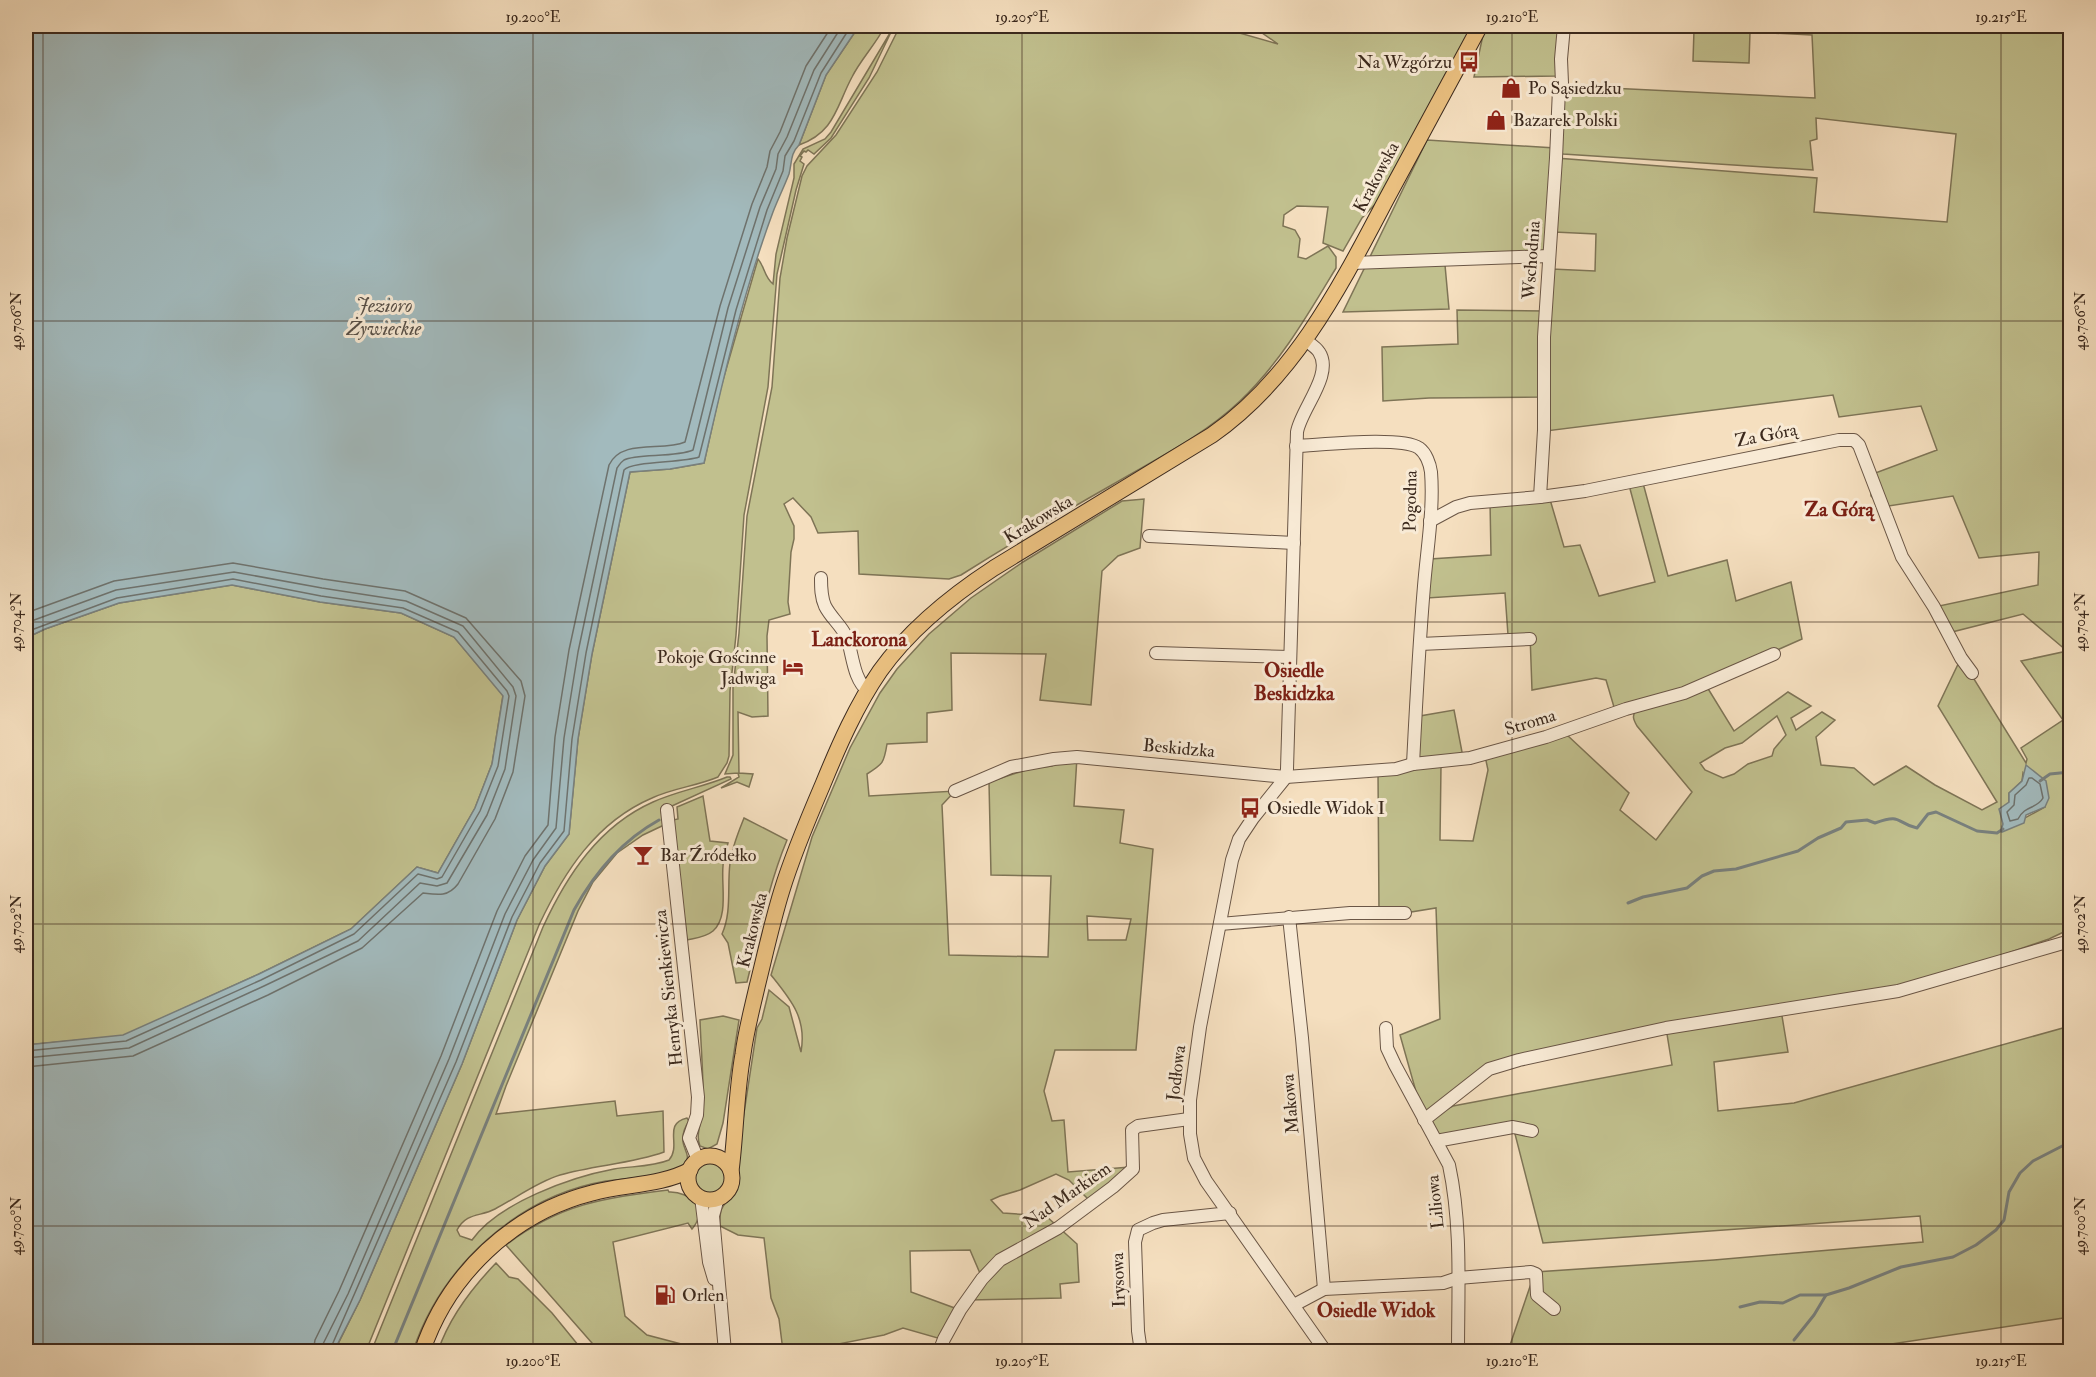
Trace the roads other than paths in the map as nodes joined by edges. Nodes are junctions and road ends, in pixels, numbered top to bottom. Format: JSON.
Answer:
{"nodes":[{"id":1,"x":1480,"y":26,"type":"edge"},
{"id":2,"x":1564,"y":26,"type":"edge"},
{"id":3,"x":1549,"y":256,"type":"junction"},
{"id":4,"x":1353,"y":263,"type":"junction"},
{"id":5,"x":1305,"y":340,"type":"junction"},
{"id":6,"x":1296,"y":446,"type":"junction"},
{"id":7,"x":1540,"y":497,"type":"junction"},
{"id":8,"x":1430,"y":521,"type":"junction"},
{"id":9,"x":1149,"y":536,"type":"dead end"},
{"id":10,"x":1294,"y":543,"type":"junction"},
{"id":11,"x":821,"y":578,"type":"dead end"},
{"id":12,"x":1530,"y":639,"type":"dead end"},
{"id":13,"x":1420,"y":644,"type":"junction"},
{"id":14,"x":1156,"y":653,"type":"dead end"},
{"id":15,"x":1774,"y":654,"type":"dead end"},
{"id":16,"x":1290,"y":657,"type":"junction"},
{"id":17,"x":1972,"y":673,"type":"dead end"},
{"id":18,"x":868,"y":691,"type":"junction"},
{"id":19,"x":1413,"y":764,"type":"junction"},
{"id":20,"x":1286,"y":777,"type":"junction"},
{"id":21,"x":956,"y":791,"type":"dead end"},
{"id":22,"x":667,"y":810,"type":"dead end"},
{"id":23,"x":1405,"y":913,"type":"dead end"},
{"id":24,"x":1289,"y":917,"type":"junction"},
{"id":25,"x":1220,"y":924,"type":"junction"},
{"id":26,"x":2070,"y":941,"type":"edge"},
{"id":27,"x":1386,"y":1028,"type":"dead end"},
{"id":28,"x":735,"y":1113,"type":"junction"},
{"id":29,"x":1188,"y":1119,"type":"junction"},
{"id":30,"x":1424,"y":1120,"type":"junction"},
{"id":31,"x":1532,"y":1131,"type":"dead end"},
{"id":32,"x":1436,"y":1141,"type":"junction"},
{"id":33,"x":700,"y":1162,"type":"junction"},
{"id":34,"x":731,"y":1171,"type":"junction"},
{"id":35,"x":642,"y":1185,"type":"junction"},
{"id":36,"x":696,"y":1193,"type":"junction"},
{"id":37,"x":718,"y":1198,"type":"junction"},
{"id":38,"x":1230,"y":1213,"type":"junction"},
{"id":39,"x":1458,"y":1278,"type":"junction"},
{"id":40,"x":1323,"y":1289,"type":"junction"},
{"id":41,"x":719,"y":1299,"type":"junction"},
{"id":42,"x":1294,"y":1305,"type":"junction"},
{"id":43,"x":1554,"y":1309,"type":"dead end"},
{"id":44,"x":422,"y":1352,"type":"edge"},
{"id":45,"x":725,"y":1352,"type":"edge"},
{"id":46,"x":939,"y":1352,"type":"edge"},
{"id":47,"x":1141,"y":1352,"type":"edge"},
{"id":48,"x":1326,"y":1352,"type":"edge"},
{"id":49,"x":1458,"y":1352,"type":"edge"}],
"edges":[{"from":1,"to":4,"type":"main road","name":"Krakowska"},
{"from":2,"to":3,"type":"street","name":"Wschodnia"},
{"from":3,"to":4,"type":"street"},
{"from":3,"to":7,"type":"street","name":"Wschodnia"},
{"from":4,"to":5,"type":"main road","name":"Krakowska"},
{"from":5,"to":6,"type":"street"},
{"from":5,"to":18,"type":"main road","name":"Krakowska"},
{"from":6,"to":8,"type":"street","name":"Pogodna"},
{"from":6,"to":10,"type":"street"},
{"from":7,"to":8,"type":"street","name":"Za Górą"},
{"from":7,"to":17,"type":"street","name":"Za Górą"},
{"from":8,"to":13,"type":"street","name":"Pogodna"},
{"from":9,"to":10,"type":"street"},
{"from":10,"to":16,"type":"street"},
{"from":11,"to":18,"type":"street"},
{"from":12,"to":13,"type":"street"},
{"from":13,"to":19,"type":"street","name":"Pogodna"},
{"from":14,"to":16,"type":"street"},
{"from":15,"to":19,"type":"street","name":"Stroma"},
{"from":16,"to":20,"type":"street"},
{"from":18,"to":28,"type":"main road","name":"Krakowska"},
{"from":19,"to":20,"type":"street","name":"Stroma"},
{"from":20,"to":21,"type":"street","name":"Beskidzka"},
{"from":20,"to":25,"type":"street","name":"Jodłowa"},
{"from":22,"to":33,"type":"street","name":"Henryka Sienkiewicza"},
{"from":23,"to":24,"type":"street"},
{"from":24,"to":25,"type":"street"},
{"from":24,"to":40,"type":"street","name":"Makowa"},
{"from":25,"to":29,"type":"street","name":"Jodłowa"},
{"from":26,"to":30,"type":"street"},
{"from":27,"to":30,"type":"street","name":"Liliowa"},
{"from":28,"to":33,"type":"main road","name":"Krakowska"},
{"from":28,"to":34,"type":"main road","name":"Krakowska"},
{"from":29,"to":38,"type":"street","name":"Jodłowa"},
{"from":29,"to":46,"type":"street","name":"Nad Markiem"},
{"from":30,"to":32,"type":"street","name":"Liliowa"},
{"from":31,"to":32,"type":"street"},
{"from":32,"to":39,"type":"street","name":"Liliowa"},
{"from":33,"to":34,"type":"main road"},
{"from":33,"to":35,"type":"main road"},
{"from":33,"to":36,"type":"main road"},
{"from":34,"to":37,"type":"main road"},
{"from":35,"to":36,"type":"main road"},
{"from":35,"to":44,"type":"main road"},
{"from":36,"to":37,"type":"main road"},
{"from":36,"to":41,"type":"street"},
{"from":37,"to":41,"type":"street"},
{"from":38,"to":42,"type":"street","name":"Jodłowa"},
{"from":38,"to":47,"type":"street","name":"Irysowa"},
{"from":39,"to":40,"type":"street"},
{"from":39,"to":43,"type":"street"},
{"from":39,"to":49,"type":"street","name":"Liliowa"},
{"from":40,"to":42,"type":"street"},
{"from":41,"to":45,"type":"street"},
{"from":42,"to":48,"type":"street","name":"Jodłowa"}]}
